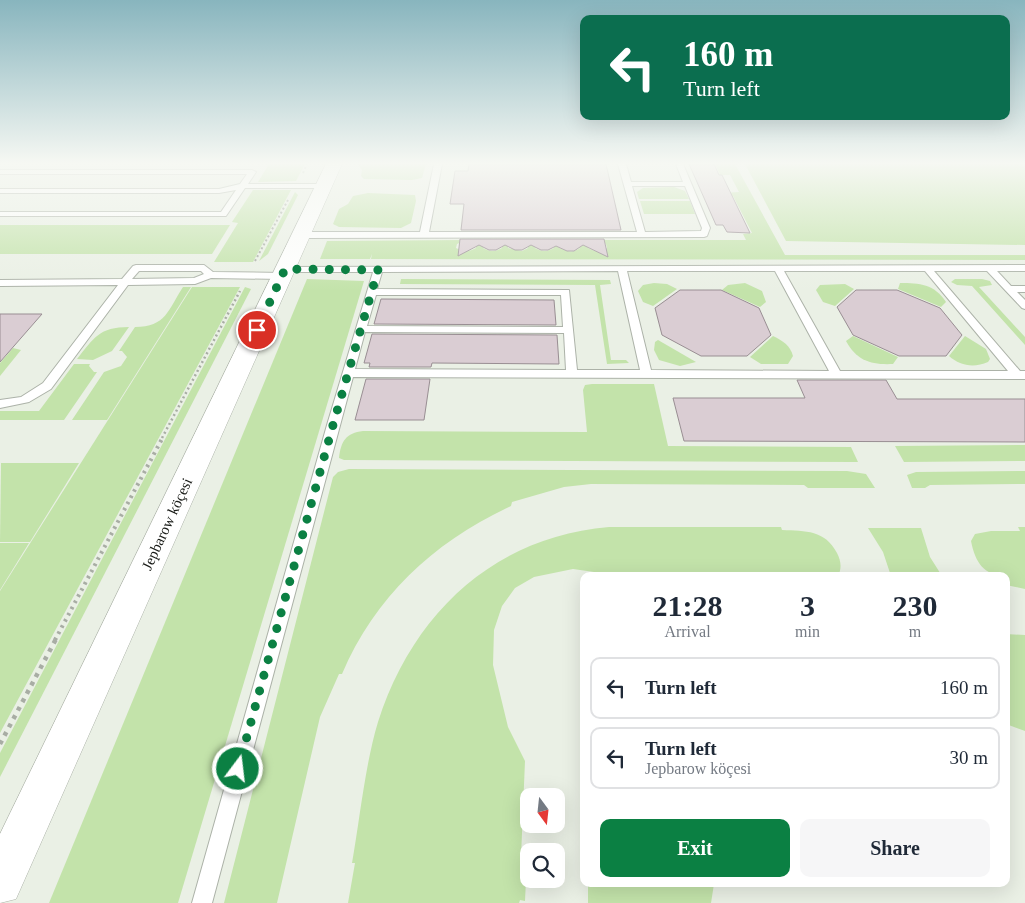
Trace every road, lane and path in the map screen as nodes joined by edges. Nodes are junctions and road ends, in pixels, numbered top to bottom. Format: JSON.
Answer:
{"nodes":[{"id":1,"x":228,"y":206,"type":"edge"},
{"id":2,"x":294,"y":206,"type":"edge"},
{"id":3,"x":308,"y":206,"type":"edge"},
{"id":4,"x":430,"y":206,"type":"edge"},
{"id":5,"x":634,"y":206,"type":"edge"},
{"id":6,"x":696,"y":206,"type":"edge"},
{"id":7,"x":0,"y":214,"type":"edge"},
{"id":8,"x":301,"y":235,"type":"junction"},
{"id":9,"x":424,"y":235,"type":"junction"},
{"id":10,"x":642,"y":235,"type":"junction"},
{"id":11,"x":989,"y":268,"type":"junction"},
{"id":12,"x":1025,"y":268,"type":"edge"},
{"id":13,"x":622,"y":269,"type":"junction"},
{"id":14,"x":778,"y":269,"type":"junction"},
{"id":15,"x":928,"y":269,"type":"junction"},
{"id":16,"x":378,"y":270,"type":"junction"},
{"id":17,"x":283,"y":273,"type":"junction"},
{"id":18,"x":248,"y":276,"type":"junction"},
{"id":19,"x":125,"y":282,"type":"junction"},
{"id":20,"x":0,"y":283,"type":"edge"},
{"id":21,"x":1009,"y":289,"type":"junction"},
{"id":22,"x":1025,"y":290,"type":"edge"},
{"id":23,"x":372,"y":292,"type":"junction"},
{"id":24,"x":1025,"y":306,"type":"edge"},
{"id":25,"x":361,"y":329,"type":"junction"},
{"id":26,"x":569,"y":330,"type":"junction"},
{"id":27,"x":348,"y":374,"type":"junction"},
{"id":28,"x":572,"y":374,"type":"junction"},
{"id":29,"x":646,"y":374,"type":"junction"},
{"id":30,"x":836,"y":374,"type":"junction"},
{"id":31,"x":1021,"y":375,"type":"edge"},
{"id":32,"x":0,"y":404,"type":"edge"},
{"id":33,"x":0,"y":744,"type":"edge"},
{"id":34,"x":0,"y":883,"type":"edge"},
{"id":35,"x":202,"y":903,"type":"edge"}],
"edges":[{"from":1,"to":7,"type":"lane"},
{"from":2,"to":18,"type":"path"},
{"from":3,"to":8,"type":"street","name":"Jepbarow köçesi"},
{"from":4,"to":9,"type":"lane"},
{"from":5,"to":10,"type":"lane"},
{"from":6,"to":10,"type":"lane"},
{"from":8,"to":9,"type":"lane"},
{"from":8,"to":17,"type":"street","name":"Jepbarow köçesi"},
{"from":9,"to":10,"type":"lane"},
{"from":11,"to":12,"type":"lane"},
{"from":11,"to":15,"type":"lane"},
{"from":11,"to":21,"type":"lane"},
{"from":13,"to":14,"type":"lane"},
{"from":13,"to":16,"type":"lane"},
{"from":13,"to":29,"type":"lane"},
{"from":14,"to":15,"type":"lane"},
{"from":14,"to":30,"type":"lane"},
{"from":15,"to":31,"type":"lane"},
{"from":16,"to":17,"type":"lane"},
{"from":16,"to":23,"type":"lane"},
{"from":17,"to":18,"type":"lane"},
{"from":17,"to":34,"type":"street","name":"Jepbarow köçesi"},
{"from":18,"to":19,"type":"lane"},
{"from":18,"to":33,"type":"path"},
{"from":19,"to":20,"type":"lane"},
{"from":19,"to":32,"type":"lane"},
{"from":21,"to":22,"type":"lane"},
{"from":21,"to":24,"type":"lane"},
{"from":23,"to":25,"type":"lane"},
{"from":23,"to":26,"type":"lane"},
{"from":25,"to":26,"type":"lane"},
{"from":25,"to":27,"type":"lane"},
{"from":26,"to":28,"type":"lane"},
{"from":27,"to":28,"type":"lane"},
{"from":27,"to":35,"type":"lane"},
{"from":28,"to":29,"type":"lane"},
{"from":29,"to":30,"type":"lane"},
{"from":30,"to":31,"type":"lane"}]}
